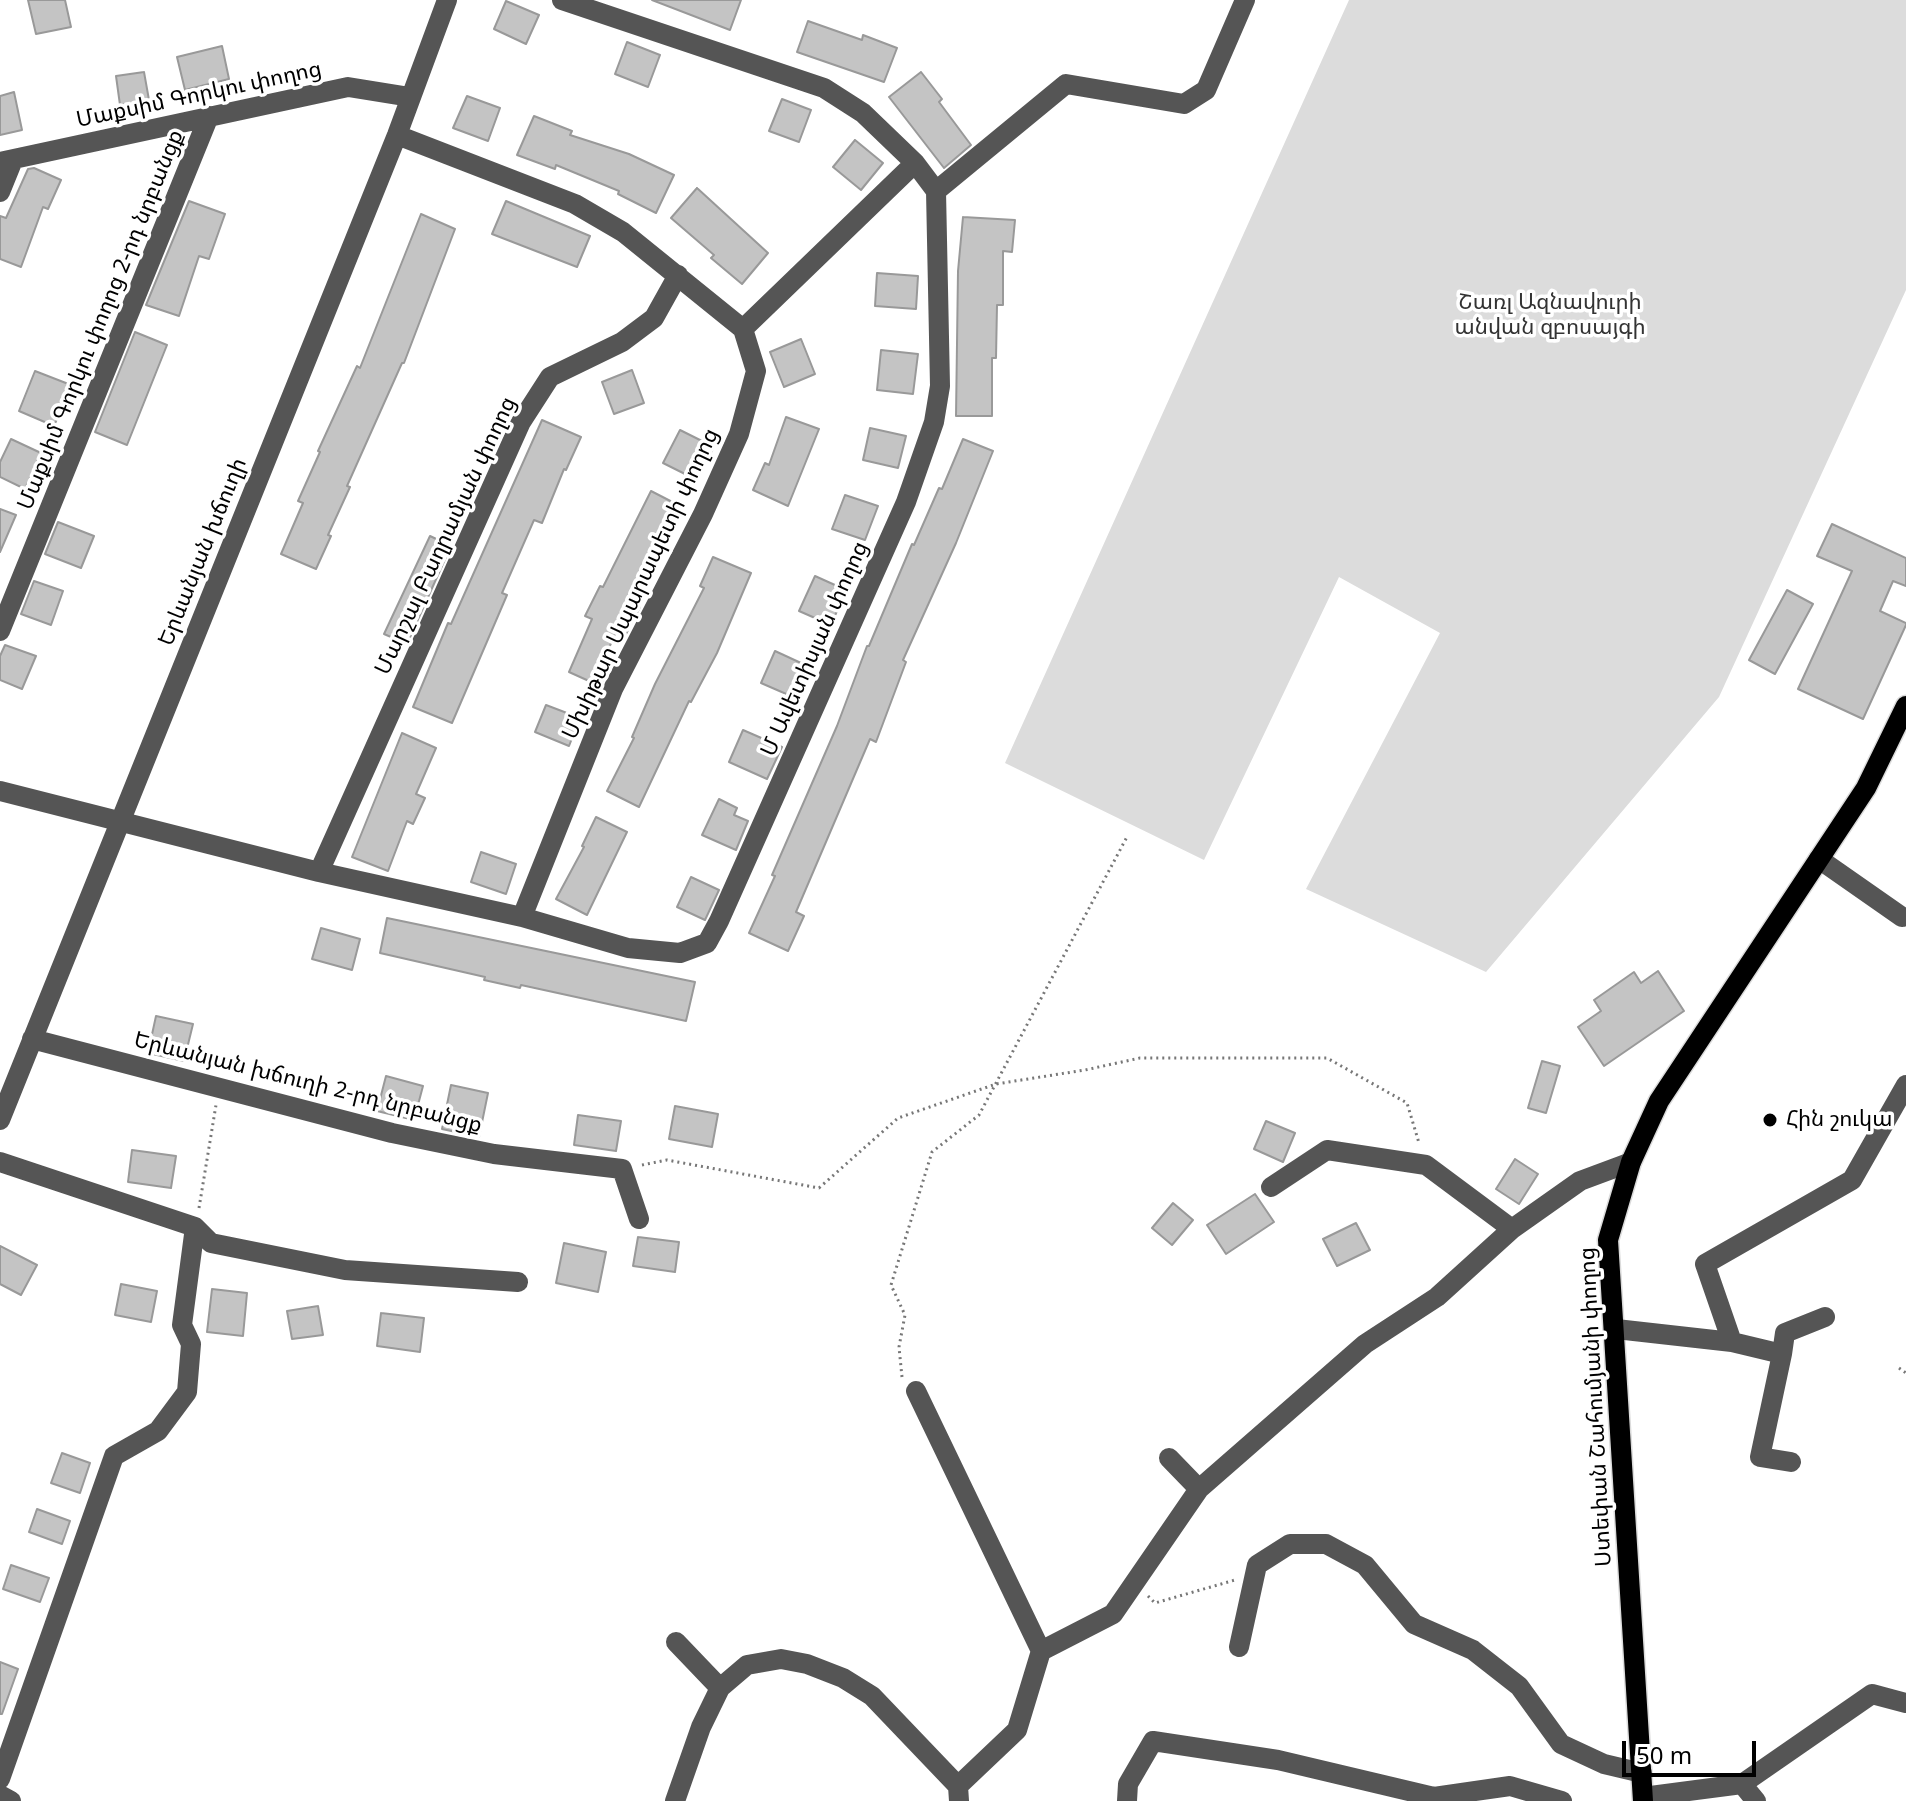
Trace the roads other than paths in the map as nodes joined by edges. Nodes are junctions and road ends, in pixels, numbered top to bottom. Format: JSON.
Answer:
{"nodes":[{"id":1,"x":447,"y":0,"type":"edge"},
{"id":2,"x":562,"y":0,"type":"edge"},
{"id":3,"x":1245,"y":0,"type":"edge"},
{"id":4,"x":410,"y":97,"type":"junction"},
{"id":5,"x":209,"y":116,"type":"junction"},
{"id":6,"x":397,"y":135,"type":"junction"},
{"id":7,"x":6,"y":161,"type":"edge"},
{"id":8,"x":915,"y":163,"type":"junction"},
{"id":9,"x":936,"y":191,"type":"junction"},
{"id":10,"x":0,"y":192,"type":"edge"},
{"id":11,"x":678,"y":275,"type":"junction"},
{"id":12,"x":743,"y":329,"type":"junction"},
{"id":13,"x":0,"y":631,"type":"edge"},
{"id":14,"x":1906,"y":706,"type":"edge"},
{"id":15,"x":0,"y":791,"type":"edge"},
{"id":16,"x":120,"y":823,"type":"junction"},
{"id":17,"x":1819,"y":859,"type":"junction"},
{"id":18,"x":319,"y":872,"type":"junction"},
{"id":19,"x":522,"y":917,"type":"junction"},
{"id":20,"x":1902,"y":917,"type":"dead end"},
{"id":21,"x":32,"y":1039,"type":"junction"},
{"id":22,"x":1906,"y":1085,"type":"edge"},
{"id":23,"x":0,"y":1120,"type":"edge"},
{"id":24,"x":0,"y":1162,"type":"edge"},
{"id":25,"x":1631,"y":1162,"type":"junction"},
{"id":26,"x":1271,"y":1187,"type":"dead end"},
{"id":27,"x":639,"y":1219,"type":"dead end"},
{"id":28,"x":195,"y":1227,"type":"junction"},
{"id":29,"x":1512,"y":1229,"type":"junction"},
{"id":30,"x":518,"y":1282,"type":"dead end"},
{"id":31,"x":1825,"y":1317,"type":"dead end"},
{"id":32,"x":1616,"y":1329,"type":"junction"},
{"id":33,"x":1732,"y":1342,"type":"junction"},
{"id":34,"x":1782,"y":1354,"type":"junction"},
{"id":35,"x":916,"y":1391,"type":"road end"},
{"id":36,"x":1169,"y":1458,"type":"dead end"},
{"id":37,"x":1791,"y":1462,"type":"dead end"},
{"id":38,"x":1199,"y":1489,"type":"junction"},
{"id":39,"x":676,"y":1642,"type":"dead end"},
{"id":40,"x":1239,"y":1647,"type":"dead end"},
{"id":41,"x":1041,"y":1651,"type":"junction"},
{"id":42,"x":720,"y":1688,"type":"junction"},
{"id":43,"x":1906,"y":1703,"type":"edge"},
{"id":44,"x":1642,"y":1773,"type":"junction"},
{"id":45,"x":0,"y":1779,"type":"edge"},
{"id":46,"x":1742,"y":1784,"type":"junction"},
{"id":47,"x":958,"y":1794,"type":"edge"},
{"id":48,"x":1385,"y":1794,"type":"edge"},
{"id":49,"x":0,"y":1795,"type":"edge"},
{"id":50,"x":1643,"y":1799,"type":"edge"},
{"id":51,"x":11,"y":1801,"type":"edge"},
{"id":52,"x":675,"y":1801,"type":"edge"},
{"id":53,"x":1127,"y":1801,"type":"edge"},
{"id":54,"x":1562,"y":1801,"type":"edge"},
{"id":55,"x":1756,"y":1801,"type":"edge"}],
"edges":[{"from":1,"to":4,"type":"street","name":"Երևանյան խճուղի"},
{"from":2,"to":8,"type":"street"},
{"from":3,"to":9,"type":"street"},
{"from":4,"to":5,"type":"street","name":"Մաքսիմ Գորկու փողոց"},
{"from":4,"to":6,"type":"street","name":"Երևանյան խճուղի"},
{"from":5,"to":7,"type":"street","name":"Մաքսիմ Գորկու փողոց"},
{"from":5,"to":13,"type":"street","name":"Մաքսիմ Գորկու փողոց 2-րդ նրբանցք"},
{"from":6,"to":11,"type":"street"},
{"from":6,"to":16,"type":"street","name":"Երևանյան խճուղի"},
{"from":7,"to":10,"type":"street"},
{"from":8,"to":9,"type":"street"},
{"from":8,"to":12,"type":"street"},
{"from":9,"to":19,"type":"street","name":"Մ Ավետիսյան փողոց"},
{"from":11,"to":12,"type":"street"},
{"from":11,"to":18,"type":"street","name":"Մարշալ Բաղրամյան փողոց"},
{"from":12,"to":19,"type":"street","name":"Մխիթար Սպարապետի փողոց"},
{"from":14,"to":17,"type":"main road","name":"Ստեփան Շահումյանի փողոց"},
{"from":15,"to":16,"type":"street","name":"Մ Ավետիսյան փողոց"},
{"from":16,"to":18,"type":"street","name":"Մ Ավետիսյան փողոց"},
{"from":16,"to":21,"type":"street","name":"Երևանյան խճուղի"},
{"from":17,"to":20,"type":"street"},
{"from":17,"to":25,"type":"main road","name":"Ստեփան Շահումյանի փողոց"},
{"from":18,"to":19,"type":"street","name":"Մ Ավետիսյան փողոց"},
{"from":21,"to":23,"type":"street","name":"Երևանյան խճուղի"},
{"from":21,"to":27,"type":"street","name":"Երևանյան խճուղի 2-րդ նրբանցք"},
{"from":22,"to":33,"type":"street"},
{"from":24,"to":28,"type":"street"},
{"from":25,"to":29,"type":"street"},
{"from":25,"to":32,"type":"main road","name":"Ստեփան Շահումյանի փողոց"},
{"from":26,"to":29,"type":"street"},
{"from":28,"to":30,"type":"street"},
{"from":28,"to":45,"type":"street"},
{"from":29,"to":38,"type":"street"},
{"from":31,"to":34,"type":"street"},
{"from":32,"to":33,"type":"street"},
{"from":32,"to":44,"type":"main road","name":"Ստեփան Շահումյանի փողոց"},
{"from":33,"to":34,"type":"street"},
{"from":34,"to":37,"type":"street"},
{"from":35,"to":41,"type":"street"},
{"from":36,"to":38,"type":"street"},
{"from":38,"to":41,"type":"street"},
{"from":39,"to":42,"type":"street"},
{"from":40,"to":44,"type":"street"},
{"from":41,"to":47,"type":"street"},
{"from":42,"to":47,"type":"street"},
{"from":42,"to":52,"type":"street"},
{"from":43,"to":46,"type":"street"},
{"from":44,"to":50,"type":"main road","name":"Ստեփան Շահումյանի փողոց"},
{"from":46,"to":50,"type":"street"},
{"from":46,"to":55,"type":"street"},
{"from":48,"to":53,"type":"street"},
{"from":48,"to":54,"type":"street"},
{"from":49,"to":51,"type":"street"}]}
